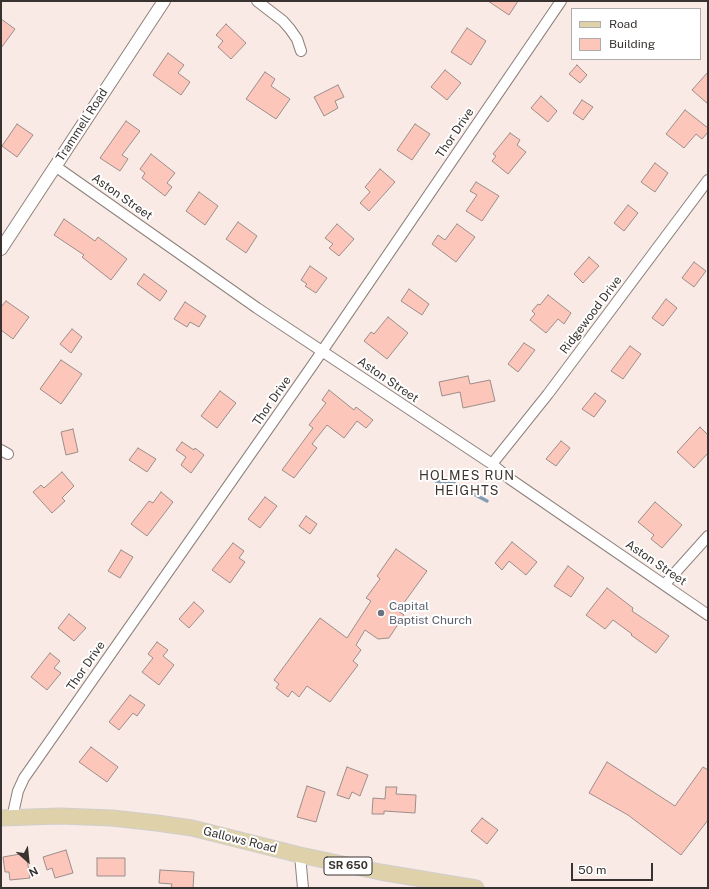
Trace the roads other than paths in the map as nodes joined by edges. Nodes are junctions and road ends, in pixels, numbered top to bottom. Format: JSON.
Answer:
{"nodes":[{"id":1,"x":164,"y":1,"type":"edge"},
{"id":2,"x":257,"y":1,"type":"edge"},
{"id":3,"x":561,"y":1,"type":"edge"},
{"id":4,"x":301,"y":51,"type":"dead end"},
{"id":5,"x":55,"y":166,"type":"junction"},
{"id":6,"x":708,"y":180,"type":"edge"},
{"id":7,"x":1,"y":249,"type":"edge"},
{"id":8,"x":322,"y":351,"type":"junction"},
{"id":9,"x":492,"y":464,"type":"junction"},
{"id":10,"x":708,"y":536,"type":"edge"},
{"id":11,"x":665,"y":584,"type":"junction"},
{"id":12,"x":708,"y":615,"type":"edge"},
{"id":13,"x":6,"y":818,"type":"edge"},
{"id":14,"x":300,"y":855,"type":"junction"},
{"id":15,"x":303,"y":888,"type":"edge"},
{"id":16,"x":476,"y":888,"type":"edge"}],
"edges":[{"from":1,"to":5,"type":"street","name":"Trammell Road"},
{"from":2,"to":4,"type":"street"},
{"from":3,"to":8,"type":"street","name":"Thor Drive"},
{"from":5,"to":7,"type":"street","name":"Trammell Road"},
{"from":5,"to":8,"type":"street","name":"Aston Street"},
{"from":6,"to":9,"type":"street","name":"Ridgewood Drive"},
{"from":8,"to":9,"type":"street","name":"Aston Street"},
{"from":8,"to":13,"type":"street","name":"Thor Drive"},
{"from":9,"to":11,"type":"street","name":"Aston Street"},
{"from":10,"to":11,"type":"street"},
{"from":11,"to":12,"type":"street","name":"Aston Street"},
{"from":13,"to":14,"type":"main road","name":"Gallows Road","number":"SR 650"},
{"from":14,"to":15,"type":"street"},
{"from":14,"to":16,"type":"main road","name":"Gallows Road","number":"SR 650"}]}
